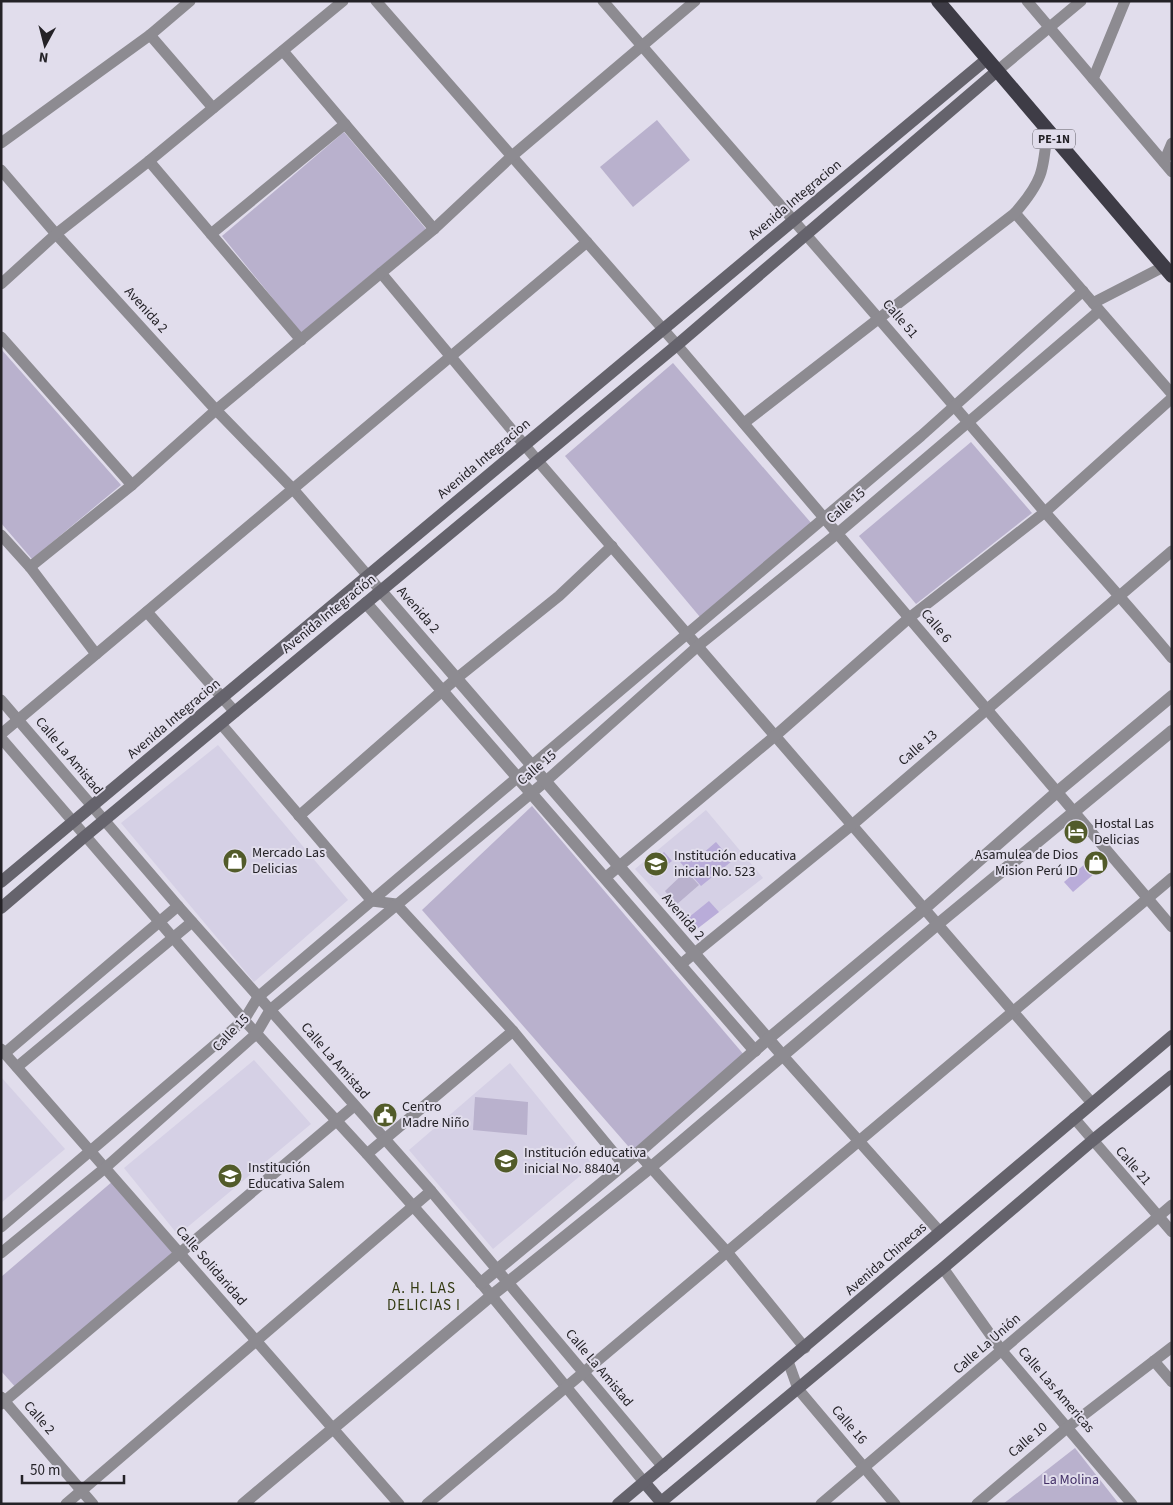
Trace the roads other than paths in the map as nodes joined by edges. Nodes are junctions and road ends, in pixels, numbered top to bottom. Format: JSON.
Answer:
{"nodes":[{"id":1,"x":190,"y":1,"type":"edge"},
{"id":2,"x":342,"y":1,"type":"edge"},
{"id":3,"x":376,"y":1,"type":"edge"},
{"id":4,"x":603,"y":1,"type":"edge"},
{"id":5,"x":695,"y":1,"type":"edge"},
{"id":6,"x":938,"y":1,"type":"edge"},
{"id":7,"x":1027,"y":1,"type":"edge"},
{"id":8,"x":1081,"y":1,"type":"edge"},
{"id":9,"x":1125,"y":1,"type":"edge"},
{"id":10,"x":1049,"y":28,"type":"junction"},
{"id":11,"x":150,"y":35,"type":"junction"},
{"id":12,"x":642,"y":45,"type":"junction"},
{"id":13,"x":283,"y":51,"type":"junction"},
{"id":14,"x":987,"y":59,"type":"junction"},
{"id":15,"x":997,"y":71,"type":"junction"},
{"id":16,"x":1093,"y":79,"type":"junction"},
{"id":17,"x":213,"y":108,"type":"junction"},
{"id":18,"x":345,"y":124,"type":"junction"},
{"id":19,"x":1047,"y":130,"type":"junction"},
{"id":20,"x":1,"y":143,"type":"edge"},
{"id":21,"x":1172,"y":143,"type":"edge"},
{"id":22,"x":512,"y":156,"type":"junction"},
{"id":23,"x":149,"y":161,"type":"junction"},
{"id":24,"x":1164,"y":162,"type":"junction"},
{"id":25,"x":1,"y":170,"type":"edge"},
{"id":26,"x":1172,"y":172,"type":"edge"},
{"id":27,"x":1015,"y":213,"type":"junction"},
{"id":28,"x":794,"y":220,"type":"junction"},
{"id":29,"x":434,"y":229,"type":"junction"},
{"id":30,"x":56,"y":234,"type":"junction"},
{"id":31,"x":211,"y":234,"type":"junction"},
{"id":32,"x":805,"y":234,"type":"junction"},
{"id":33,"x":587,"y":242,"type":"junction"},
{"id":34,"x":1168,"y":272,"type":"edge"},
{"id":35,"x":381,"y":273,"type":"junction"},
{"id":36,"x":1,"y":284,"type":"edge"},
{"id":37,"x":1083,"y":291,"type":"junction"},
{"id":38,"x":1096,"y":307,"type":"junction"},
{"id":39,"x":879,"y":318,"type":"junction"},
{"id":40,"x":664,"y":329,"type":"junction"},
{"id":41,"x":1,"y":336,"type":"edge"},
{"id":42,"x":300,"y":340,"type":"junction"},
{"id":43,"x":677,"y":345,"type":"junction"},
{"id":44,"x":449,"y":357,"type":"junction"},
{"id":45,"x":1172,"y":394,"type":"edge"},
{"id":46,"x":1172,"y":398,"type":"edge"},
{"id":47,"x":955,"y":404,"type":"junction"},
{"id":48,"x":216,"y":410,"type":"junction"},
{"id":49,"x":968,"y":421,"type":"junction"},
{"id":50,"x":744,"y":423,"type":"junction"},
{"id":51,"x":524,"y":444,"type":"junction"},
{"id":52,"x":537,"y":460,"type":"junction"},
{"id":53,"x":132,"y":485,"type":"junction"},
{"id":54,"x":293,"y":489,"type":"junction"},
{"id":55,"x":1045,"y":512,"type":"junction"},
{"id":56,"x":824,"y":517,"type":"junction"},
{"id":57,"x":838,"y":533,"type":"junction"},
{"id":58,"x":1,"y":536,"type":"edge"},
{"id":59,"x":612,"y":546,"type":"junction"},
{"id":60,"x":1172,"y":551,"type":"edge"},
{"id":61,"x":30,"y":567,"type":"junction"},
{"id":62,"x":368,"y":576,"type":"junction"},
{"id":63,"x":382,"y":591,"type":"junction"},
{"id":64,"x":1120,"y":594,"type":"junction"},
{"id":65,"x":366,"y":603,"type":"junction"},
{"id":66,"x":146,"y":612,"type":"junction"},
{"id":67,"x":910,"y":618,"type":"junction"},
{"id":68,"x":687,"y":634,"type":"junction"},
{"id":69,"x":698,"y":646,"type":"junction"},
{"id":70,"x":96,"y":654,"type":"junction"},
{"id":71,"x":1172,"y":658,"type":"edge"},
{"id":72,"x":457,"y":678,"type":"junction"},
{"id":73,"x":443,"y":691,"type":"junction"},
{"id":74,"x":1172,"y":696,"type":"edge"},
{"id":75,"x":223,"y":698,"type":"junction"},
{"id":76,"x":1,"y":700,"type":"edge"},
{"id":77,"x":987,"y":709,"type":"junction"},
{"id":78,"x":235,"y":712,"type":"junction"},
{"id":79,"x":18,"y":719,"type":"junction"},
{"id":80,"x":221,"y":724,"type":"junction"},
{"id":81,"x":1172,"y":731,"type":"edge"},
{"id":82,"x":1,"y":734,"type":"edge"},
{"id":83,"x":775,"y":736,"type":"junction"},
{"id":84,"x":1,"y":738,"type":"edge"},
{"id":85,"x":533,"y":766,"type":"junction"},
{"id":86,"x":519,"y":778,"type":"junction"},
{"id":87,"x":546,"y":781,"type":"junction"},
{"id":88,"x":531,"y":792,"type":"junction"},
{"id":89,"x":1057,"y":792,"type":"junction"},
{"id":90,"x":93,"y":806,"type":"junction"},
{"id":91,"x":1074,"y":812,"type":"junction"},
{"id":92,"x":299,"y":816,"type":"junction"},
{"id":93,"x":104,"y":820,"type":"junction"},
{"id":94,"x":72,"y":823,"type":"junction"},
{"id":95,"x":852,"y":825,"type":"junction"},
{"id":96,"x":84,"y":837,"type":"junction"},
{"id":97,"x":620,"y":867,"type":"junction"},
{"id":98,"x":606,"y":878,"type":"junction"},
{"id":99,"x":1172,"y":878,"type":"edge"},
{"id":100,"x":1,"y":882,"type":"edge"},
{"id":101,"x":1148,"y":898,"type":"junction"},
{"id":102,"x":372,"y":901,"type":"junction"},
{"id":103,"x":396,"y":904,"type":"junction"},
{"id":104,"x":178,"y":906,"type":"junction"},
{"id":105,"x":1,"y":908,"type":"edge"},
{"id":106,"x":924,"y":909,"type":"junction"},
{"id":107,"x":160,"y":922,"type":"junction"},
{"id":108,"x":192,"y":922,"type":"junction"},
{"id":109,"x":938,"y":924,"type":"junction"},
{"id":110,"x":1172,"y":927,"type":"edge"},
{"id":111,"x":173,"y":938,"type":"junction"},
{"id":112,"x":694,"y":953,"type":"junction"},
{"id":113,"x":680,"y":965,"type":"junction"},
{"id":114,"x":258,"y":997,"type":"junction"},
{"id":115,"x":270,"y":1010,"type":"junction"},
{"id":116,"x":1013,"y":1011,"type":"junction"},
{"id":117,"x":244,"y":1020,"type":"junction"},
{"id":118,"x":513,"y":1031,"type":"junction"},
{"id":119,"x":256,"y":1034,"type":"junction"},
{"id":120,"x":1172,"y":1036,"type":"edge"},
{"id":121,"x":768,"y":1039,"type":"junction"},
{"id":122,"x":3,"y":1051,"type":"edge"},
{"id":123,"x":755,"y":1051,"type":"junction"},
{"id":124,"x":783,"y":1056,"type":"junction"},
{"id":125,"x":17,"y":1067,"type":"junction"},
{"id":126,"x":1172,"y":1076,"type":"edge"},
{"id":127,"x":1091,"y":1102,"type":"junction"},
{"id":128,"x":354,"y":1106,"type":"junction"},
{"id":129,"x":1074,"y":1118,"type":"junction"},
{"id":130,"x":336,"y":1121,"type":"junction"},
{"id":131,"x":386,"y":1139,"type":"junction"},
{"id":132,"x":1092,"y":1141,"type":"junction"},
{"id":133,"x":858,"y":1142,"type":"junction"},
{"id":134,"x":90,"y":1151,"type":"junction"},
{"id":135,"x":638,"y":1152,"type":"junction"},
{"id":136,"x":367,"y":1154,"type":"junction"},
{"id":137,"x":623,"y":1164,"type":"junction"},
{"id":138,"x":105,"y":1168,"type":"junction"},
{"id":139,"x":650,"y":1168,"type":"junction"},
{"id":140,"x":431,"y":1191,"type":"junction"},
{"id":141,"x":1172,"y":1206,"type":"edge"},
{"id":142,"x":412,"y":1208,"type":"junction"},
{"id":143,"x":1158,"y":1217,"type":"junction"},
{"id":144,"x":1,"y":1227,"type":"edge"},
{"id":145,"x":940,"y":1232,"type":"junction"},
{"id":146,"x":1172,"y":1232,"type":"edge"},
{"id":147,"x":727,"y":1252,"type":"junction"},
{"id":148,"x":1,"y":1253,"type":"edge"},
{"id":149,"x":180,"y":1253,"type":"junction"},
{"id":150,"x":943,"y":1268,"type":"junction"},
{"id":151,"x":498,"y":1270,"type":"junction"},
{"id":152,"x":509,"y":1282,"type":"junction"},
{"id":153,"x":481,"y":1284,"type":"junction"},
{"id":154,"x":491,"y":1296,"type":"junction"},
{"id":155,"x":256,"y":1341,"type":"junction"},
{"id":156,"x":1172,"y":1347,"type":"edge"},
{"id":157,"x":805,"y":1348,"type":"junction"},
{"id":158,"x":1002,"y":1351,"type":"junction"},
{"id":159,"x":788,"y":1361,"type":"junction"},
{"id":160,"x":1154,"y":1361,"type":"junction"},
{"id":161,"x":583,"y":1373,"type":"junction"},
{"id":162,"x":1172,"y":1382,"type":"edge"},
{"id":163,"x":566,"y":1387,"type":"junction"},
{"id":164,"x":798,"y":1389,"type":"junction"},
{"id":165,"x":2,"y":1401,"type":"edge"},
{"id":166,"x":1068,"y":1427,"type":"junction"},
{"id":167,"x":333,"y":1428,"type":"junction"},
{"id":168,"x":662,"y":1467,"type":"junction"},
{"id":169,"x":865,"y":1467,"type":"junction"},
{"id":170,"x":644,"y":1482,"type":"junction"},
{"id":171,"x":82,"y":1490,"type":"junction"},
{"id":172,"x":661,"y":1503,"type":"edge"},
{"id":173,"x":66,"y":1504,"type":"edge"},
{"id":174,"x":93,"y":1504,"type":"edge"},
{"id":175,"x":243,"y":1504,"type":"edge"},
{"id":176,"x":398,"y":1504,"type":"edge"},
{"id":177,"x":427,"y":1504,"type":"edge"},
{"id":178,"x":618,"y":1504,"type":"edge"},
{"id":179,"x":821,"y":1504,"type":"edge"},
{"id":180,"x":895,"y":1504,"type":"edge"},
{"id":181,"x":977,"y":1504,"type":"edge"},
{"id":182,"x":1132,"y":1504,"type":"edge"}],
"edges":[{"from":1,"to":11,"type":"street"},
{"from":2,"to":13,"type":"street"},
{"from":3,"to":22,"type":"street","name":"Calle 6"},
{"from":4,"to":12,"type":"street","name":"Calle 51"},
{"from":5,"to":12,"type":"street"},
{"from":6,"to":14,"type":"highway","number":"PE-1N"},
{"from":7,"to":10,"type":"street"},
{"from":8,"to":10,"type":"street"},
{"from":9,"to":16,"type":"street"},
{"from":10,"to":15,"type":"street"},
{"from":10,"to":16,"type":"street"},
{"from":11,"to":17,"type":"street"},
{"from":11,"to":20,"type":"street"},
{"from":12,"to":22,"type":"street"},
{"from":12,"to":28,"type":"street","name":"Calle 51"},
{"from":13,"to":17,"type":"street"},
{"from":13,"to":18,"type":"street"},
{"from":14,"to":15,"type":"highway","number":"PE-1N"},
{"from":14,"to":28,"type":"main road","name":"Avenida Integracion"},
{"from":15,"to":19,"type":"highway","number":"PE-1N"},
{"from":15,"to":32,"type":"main road","name":"Avenida Integración"},
{"from":16,"to":24,"type":"street"},
{"from":17,"to":23,"type":"street"},
{"from":18,"to":29,"type":"street"},
{"from":18,"to":31,"type":"street"},
{"from":19,"to":27,"type":"street"},
{"from":19,"to":34,"type":"highway","number":"PE-1N"},
{"from":21,"to":24,"type":"street"},
{"from":22,"to":29,"type":"street"},
{"from":22,"to":33,"type":"street","name":"Calle 6"},
{"from":23,"to":30,"type":"street"},
{"from":23,"to":31,"type":"street"},
{"from":24,"to":26,"type":"street"},
{"from":25,"to":30,"type":"street","name":"Avenida 2"},
{"from":27,"to":37,"type":"street"},
{"from":27,"to":39,"type":"street"},
{"from":28,"to":32,"type":"street","name":"Calle 51"},
{"from":28,"to":40,"type":"main road","name":"Avenida Integracion"},
{"from":29,"to":35,"type":"street"},
{"from":30,"to":36,"type":"street"},
{"from":30,"to":48,"type":"street","name":"Avenida 2"},
{"from":31,"to":42,"type":"street"},
{"from":32,"to":39,"type":"street","name":"Calle 51"},
{"from":32,"to":43,"type":"main road","name":"Avenida Integración"},
{"from":33,"to":40,"type":"street","name":"Calle 6"},
{"from":33,"to":44,"type":"street"},
{"from":34,"to":38,"type":"street","name":"Calle 15"},
{"from":35,"to":42,"type":"street"},
{"from":35,"to":44,"type":"street"},
{"from":37,"to":38,"type":"street"},
{"from":37,"to":47,"type":"street"},
{"from":38,"to":45,"type":"street"},
{"from":38,"to":49,"type":"street","name":"Calle 15"},
{"from":39,"to":47,"type":"street","name":"Calle 51"},
{"from":39,"to":50,"type":"street"},
{"from":40,"to":43,"type":"street","name":"Calle 6"},
{"from":40,"to":51,"type":"main road","name":"Avenida Integracion"},
{"from":41,"to":53,"type":"street"},
{"from":42,"to":48,"type":"street"},
{"from":43,"to":50,"type":"street","name":"Calle 6"},
{"from":43,"to":52,"type":"main road","name":"Avenida Integración"},
{"from":44,"to":51,"type":"street"},
{"from":44,"to":54,"type":"street"},
{"from":46,"to":55,"type":"street"},
{"from":47,"to":49,"type":"street","name":"Calle 51"},
{"from":47,"to":56,"type":"street"},
{"from":48,"to":53,"type":"street"},
{"from":48,"to":54,"type":"street","name":"Avenida 2"},
{"from":49,"to":55,"type":"street","name":"Calle 51"},
{"from":49,"to":57,"type":"street","name":"Calle 15"},
{"from":50,"to":56,"type":"street","name":"Calle 6"},
{"from":51,"to":52,"type":"street"},
{"from":51,"to":62,"type":"main road","name":"Avenida Integracion"},
{"from":52,"to":59,"type":"street"},
{"from":52,"to":63,"type":"main road","name":"Avenida Integración"},
{"from":53,"to":61,"type":"street"},
{"from":54,"to":62,"type":"street","name":"Avenida 2"},
{"from":54,"to":66,"type":"street"},
{"from":55,"to":64,"type":"street","name":"Calle 51"},
{"from":55,"to":67,"type":"street"},
{"from":56,"to":57,"type":"street","name":"Calle 6"},
{"from":56,"to":68,"type":"street"},
{"from":57,"to":67,"type":"street","name":"Calle 6"},
{"from":57,"to":69,"type":"street","name":"Calle 15"},
{"from":58,"to":61,"type":"street"},
{"from":59,"to":68,"type":"street"},
{"from":59,"to":72,"type":"street"},
{"from":60,"to":64,"type":"street","name":"Calle 13"},
{"from":61,"to":70,"type":"street"},
{"from":62,"to":63,"type":"street","name":"Avenida 2"},
{"from":62,"to":75,"type":"main road","name":"Avenida Integracion"},
{"from":63,"to":65,"type":"main road","name":"Avenida Integración"},
{"from":63,"to":72,"type":"street","name":"Avenida 2"},
{"from":64,"to":71,"type":"street","name":"Calle 51"},
{"from":64,"to":77,"type":"street","name":"Calle 13"},
{"from":65,"to":73,"type":"street"},
{"from":65,"to":78,"type":"main road","name":"Avenida Integración"},
{"from":66,"to":70,"type":"street"},
{"from":66,"to":75,"type":"street"},
{"from":67,"to":77,"type":"street","name":"Calle 6"},
{"from":67,"to":83,"type":"street"},
{"from":68,"to":69,"type":"street"},
{"from":68,"to":85,"type":"street"},
{"from":69,"to":83,"type":"street"},
{"from":69,"to":87,"type":"street","name":"Calle 15"},
{"from":70,"to":79,"type":"street"},
{"from":72,"to":73,"type":"street"},
{"from":72,"to":85,"type":"street","name":"Avenida 2"},
{"from":73,"to":86,"type":"street"},
{"from":73,"to":92,"type":"street"},
{"from":74,"to":89,"type":"street"},
{"from":75,"to":78,"type":"street"},
{"from":75,"to":90,"type":"main road","name":"Avenida Integracion"},
{"from":76,"to":79,"type":"street","name":"Calle La Amistad"},
{"from":77,"to":89,"type":"street","name":"Calle 6"},
{"from":77,"to":95,"type":"street","name":"Calle 13"},
{"from":78,"to":80,"type":"main road","name":"Avenida Integración"},
{"from":79,"to":82,"type":"street"},
{"from":79,"to":90,"type":"street","name":"Calle La Amistad"},
{"from":80,"to":92,"type":"street"},
{"from":80,"to":93,"type":"main road","name":"Avenida Integración"},
{"from":81,"to":91,"type":"street"},
{"from":83,"to":95,"type":"street"},
{"from":83,"to":97,"type":"street"},
{"from":84,"to":94,"type":"street"},
{"from":85,"to":86,"type":"street"},
{"from":85,"to":87,"type":"street","name":"Avenida 2"},
{"from":86,"to":88,"type":"street"},
{"from":86,"to":102,"type":"street"},
{"from":87,"to":88,"type":"street","name":"Calle 15"},
{"from":87,"to":97,"type":"street","name":"Avenida 2"},
{"from":88,"to":98,"type":"street"},
{"from":88,"to":103,"type":"street","name":"Calle 15"},
{"from":89,"to":91,"type":"street","name":"Calle 6"},
{"from":89,"to":106,"type":"street"},
{"from":90,"to":93,"type":"street","name":"Calle La Amistad"},
{"from":90,"to":94,"type":"main road","name":"Avenida Integracion"},
{"from":91,"to":101,"type":"street","name":"Calle 6"},
{"from":91,"to":109,"type":"street"},
{"from":92,"to":102,"type":"street"},
{"from":93,"to":96,"type":"main road","name":"Avenida Integración"},
{"from":93,"to":104,"type":"street","name":"Calle La Amistad"},
{"from":94,"to":96,"type":"street"},
{"from":94,"to":100,"type":"main road","name":"Avenida Integracion"},
{"from":95,"to":106,"type":"street"},
{"from":95,"to":112,"type":"street","name":"Calle 13"},
{"from":96,"to":105,"type":"main road","name":"Avenida Integración"},
{"from":96,"to":107,"type":"street"},
{"from":97,"to":98,"type":"street"},
{"from":97,"to":112,"type":"street","name":"Avenida 2"},
{"from":98,"to":113,"type":"street"},
{"from":99,"to":101,"type":"street"},
{"from":101,"to":110,"type":"street","name":"Calle 6"},
{"from":101,"to":116,"type":"street"},
{"from":102,"to":103,"type":"street"},
{"from":102,"to":114,"type":"street"},
{"from":103,"to":115,"type":"street","name":"Calle 15"},
{"from":103,"to":118,"type":"street"},
{"from":104,"to":107,"type":"street"},
{"from":104,"to":108,"type":"street","name":"Calle La Amistad"},
{"from":106,"to":109,"type":"street"},
{"from":106,"to":121,"type":"street"},
{"from":107,"to":111,"type":"street"},
{"from":107,"to":122,"type":"street"},
{"from":108,"to":111,"type":"street"},
{"from":108,"to":114,"type":"street","name":"Calle La Amistad"},
{"from":109,"to":116,"type":"street"},
{"from":109,"to":124,"type":"street"},
{"from":111,"to":117,"type":"street"},
{"from":111,"to":125,"type":"street"},
{"from":112,"to":113,"type":"street","name":"Calle 13"},
{"from":112,"to":121,"type":"street","name":"Avenida 2"},
{"from":113,"to":123,"type":"street"},
{"from":114,"to":115,"type":"street","name":"Calle La Amistad"},
{"from":114,"to":117,"type":"street"},
{"from":115,"to":119,"type":"street","name":"Calle 15"},
{"from":115,"to":128,"type":"street","name":"Calle La Amistad"},
{"from":116,"to":127,"type":"street"},
{"from":116,"to":133,"type":"street"},
{"from":117,"to":119,"type":"street"},
{"from":117,"to":134,"type":"street"},
{"from":118,"to":131,"type":"street"},
{"from":118,"to":137,"type":"street"},
{"from":119,"to":130,"type":"street"},
{"from":119,"to":138,"type":"street","name":"Calle 15"},
{"from":120,"to":127,"type":"main road","name":"Avenida Chinecas"},
{"from":121,"to":123,"type":"street"},
{"from":121,"to":124,"type":"street","name":"Avenida 2"},
{"from":122,"to":125,"type":"street","name":"Calle Solidaridad"},
{"from":123,"to":135,"type":"street"},
{"from":124,"to":133,"type":"street"},
{"from":124,"to":139,"type":"street"},
{"from":125,"to":134,"type":"street","name":"Calle Solidaridad"},
{"from":126,"to":132,"type":"main road"},
{"from":127,"to":129,"type":"main road","name":"Avenida Chinecas"},
{"from":128,"to":130,"type":"street"},
{"from":128,"to":131,"type":"street","name":"Calle La Amistad"},
{"from":129,"to":132,"type":"street","name":"Calle 21"},
{"from":129,"to":145,"type":"main road","name":"Avenida Chinecas"},
{"from":130,"to":136,"type":"street"},
{"from":130,"to":149,"type":"street"},
{"from":131,"to":136,"type":"street"},
{"from":131,"to":140,"type":"street","name":"Calle La Amistad"},
{"from":132,"to":143,"type":"street","name":"Calle 21"},
{"from":132,"to":150,"type":"main road"},
{"from":133,"to":145,"type":"street"},
{"from":133,"to":147,"type":"street"},
{"from":134,"to":138,"type":"street","name":"Calle Solidaridad"},
{"from":134,"to":144,"type":"street"},
{"from":135,"to":137,"type":"street"},
{"from":135,"to":139,"type":"street"},
{"from":136,"to":142,"type":"street"},
{"from":137,"to":151,"type":"street"},
{"from":138,"to":148,"type":"street","name":"Calle 15"},
{"from":138,"to":149,"type":"street","name":"Calle Solidaridad"},
{"from":139,"to":147,"type":"street"},
{"from":139,"to":152,"type":"street"},
{"from":140,"to":142,"type":"street"},
{"from":140,"to":151,"type":"street","name":"Calle La Amistad"},
{"from":141,"to":143,"type":"street","name":"Calle La Unión"},
{"from":142,"to":153,"type":"street"},
{"from":142,"to":155,"type":"street"},
{"from":143,"to":146,"type":"street","name":"Calle 21"},
{"from":143,"to":158,"type":"street","name":"Calle La Unión"},
{"from":145,"to":157,"type":"main road","name":"Avenida Chinecas"},
{"from":147,"to":157,"type":"street"},
{"from":147,"to":161,"type":"street"},
{"from":149,"to":155,"type":"street","name":"Calle Solidaridad"},
{"from":149,"to":165,"type":"street"},
{"from":150,"to":158,"type":"street","name":"Calle Las Americas"},
{"from":150,"to":164,"type":"main road"},
{"from":151,"to":152,"type":"street","name":"Calle La Amistad"},
{"from":151,"to":153,"type":"street"},
{"from":152,"to":154,"type":"street"},
{"from":152,"to":161,"type":"street","name":"Calle La Amistad"},
{"from":153,"to":154,"type":"street"},
{"from":154,"to":163,"type":"street"},
{"from":154,"to":167,"type":"street"},
{"from":155,"to":167,"type":"street","name":"Calle Solidaridad"},
{"from":155,"to":171,"type":"street"},
{"from":156,"to":160,"type":"street","name":"Calle 10"},
{"from":157,"to":159,"type":"main road","name":"Avenida Chinecas"},
{"from":158,"to":166,"type":"street","name":"Calle Las Americas"},
{"from":158,"to":169,"type":"street","name":"Calle La Unión"},
{"from":159,"to":164,"type":"street","name":"Calle 16"},
{"from":159,"to":168,"type":"main road","name":"Avenida Chinecas"},
{"from":160,"to":162,"type":"street"},
{"from":160,"to":166,"type":"street","name":"Calle 10"},
{"from":161,"to":163,"type":"street"},
{"from":161,"to":168,"type":"street","name":"Calle La Amistad"},
{"from":163,"to":170,"type":"street"},
{"from":163,"to":177,"type":"street"},
{"from":164,"to":169,"type":"street","name":"Calle 16"},
{"from":164,"to":172,"type":"main road"},
{"from":165,"to":171,"type":"street","name":"Calle 2"},
{"from":166,"to":181,"type":"street","name":"Calle 10"},
{"from":166,"to":182,"type":"street","name":"Calle Las Americas"},
{"from":167,"to":175,"type":"street"},
{"from":167,"to":176,"type":"street","name":"Calle Solidaridad"},
{"from":168,"to":170,"type":"main road","name":"Avenida Chinecas"},
{"from":169,"to":179,"type":"street","name":"Calle La Unión"},
{"from":169,"to":180,"type":"street","name":"Calle 16"},
{"from":170,"to":172,"type":"main road"},
{"from":170,"to":178,"type":"main road","name":"Avenida Chinecas"},
{"from":171,"to":173,"type":"street"},
{"from":171,"to":174,"type":"street","name":"Calle 2"}]}
